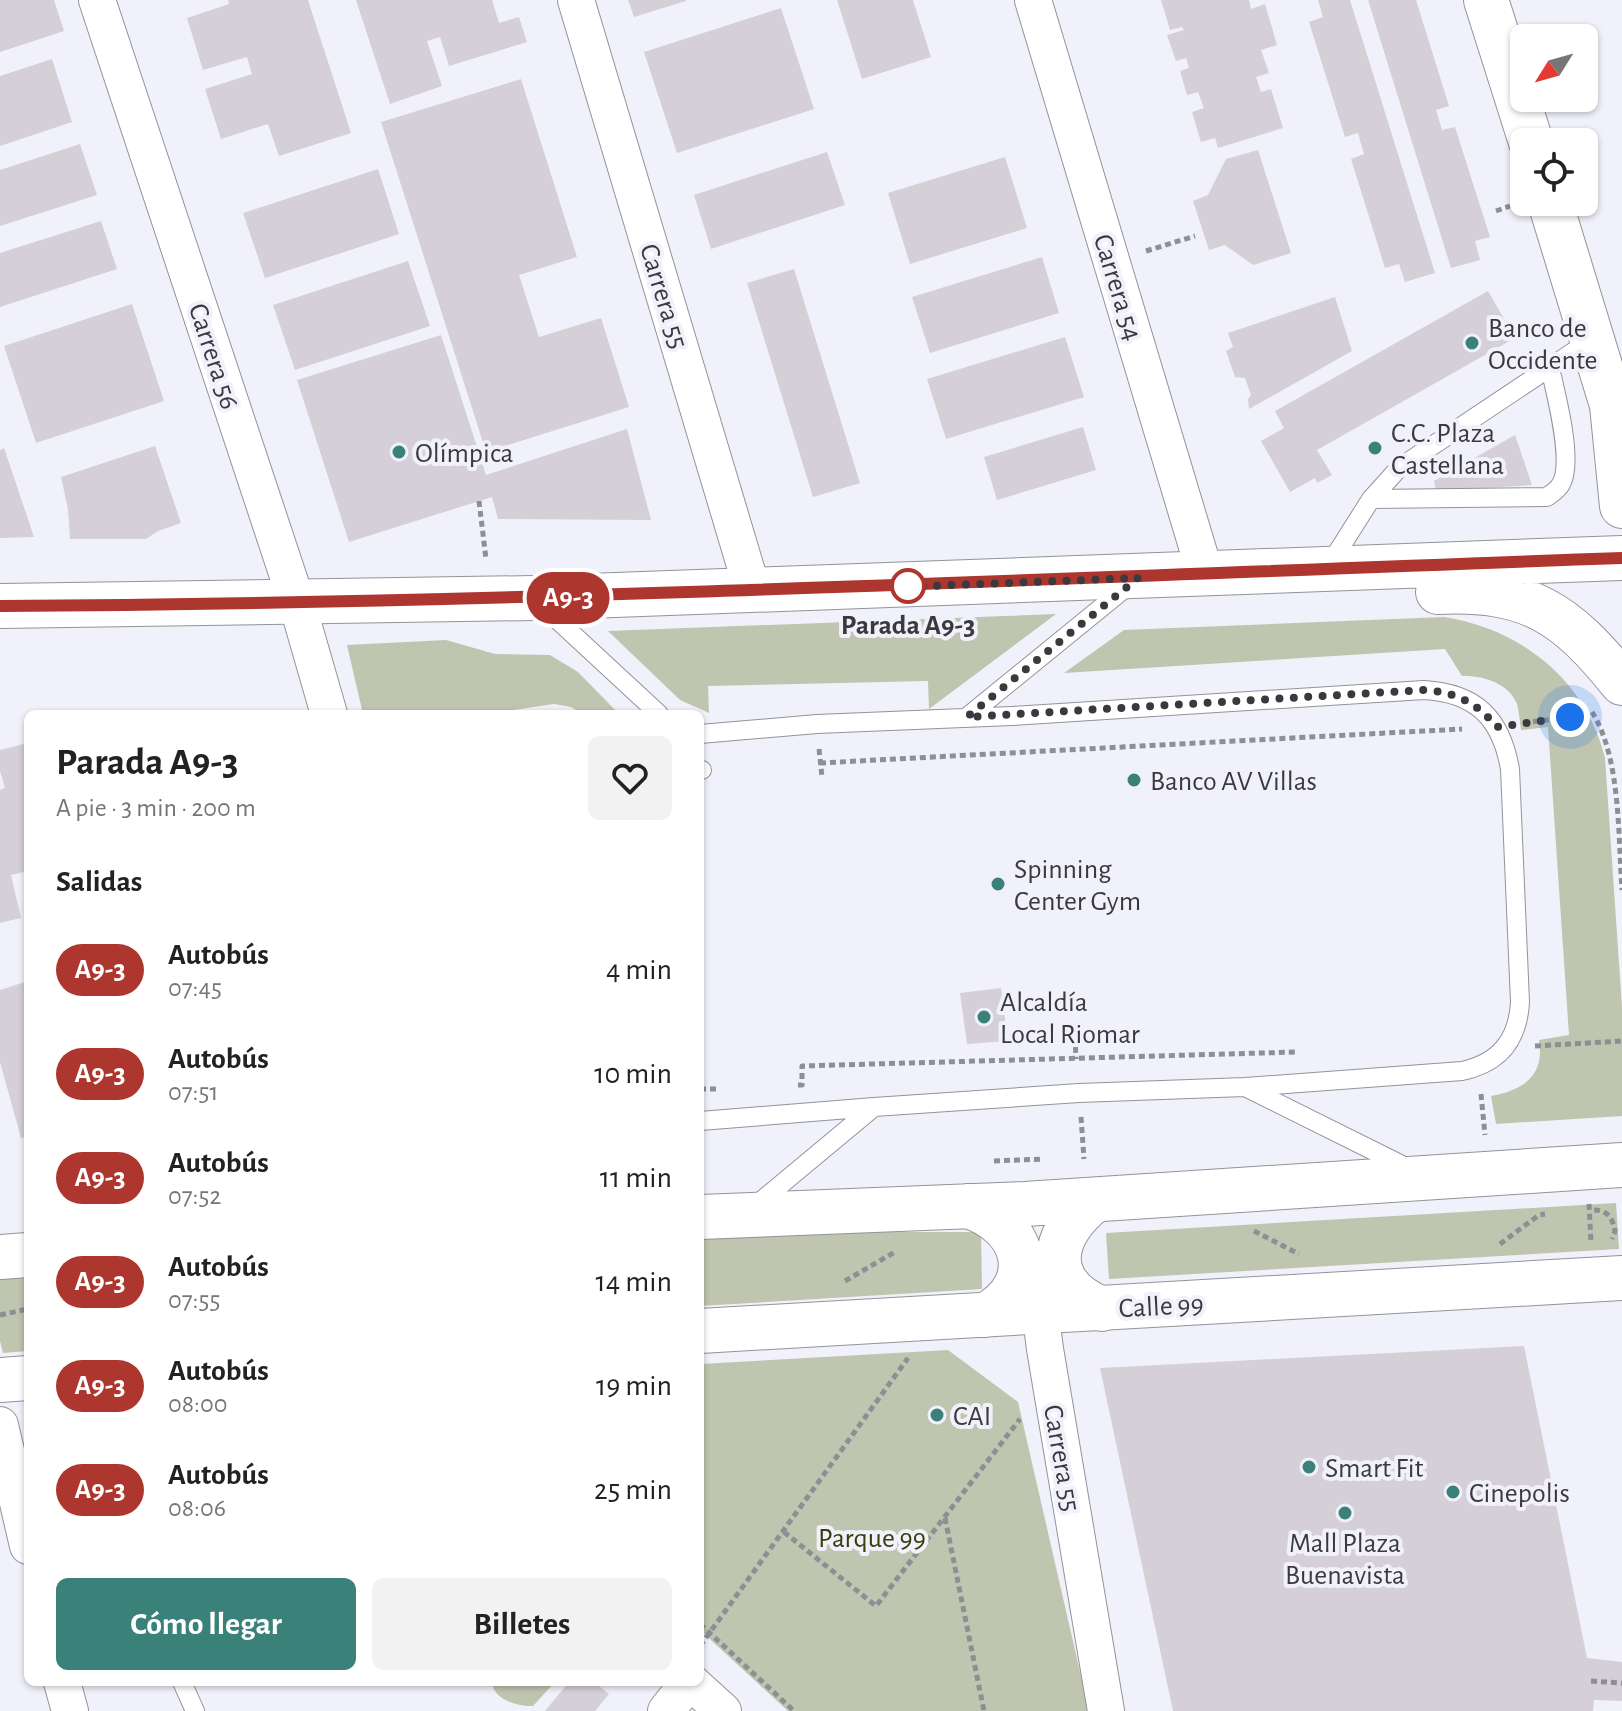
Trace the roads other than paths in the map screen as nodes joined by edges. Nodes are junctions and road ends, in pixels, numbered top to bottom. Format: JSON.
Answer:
{"nodes":[{"id":1,"x":97,"y":0,"type":"edge"},
{"id":2,"x":576,"y":0,"type":"edge"},
{"id":3,"x":1033,"y":0,"type":"edge"},
{"id":4,"x":1486,"y":0,"type":"edge"},
{"id":5,"x":1527,"y":128,"type":"edge"},
{"id":6,"x":1554,"y":216,"type":"edge"},
{"id":7,"x":1591,"y":340,"type":"junction"},
{"id":8,"x":1550,"y":368,"type":"junction"},
{"id":9,"x":1371,"y":499,"type":"junction"},
{"id":10,"x":1622,"y":506,"type":"edge"},
{"id":11,"x":1622,"y":558,"type":"edge"},
{"id":12,"x":1327,"y":568,"type":"junction"},
{"id":13,"x":1205,"y":573,"type":"junction"},
{"id":14,"x":1138,"y":578,"type":"junction"},
{"id":15,"x":753,"y":592,"type":"junction"},
{"id":16,"x":513,"y":599,"type":"junction"},
{"id":17,"x":297,"y":603,"type":"junction"},
{"id":18,"x":0,"y":606,"type":"edge"},
{"id":19,"x":1601,"y":701,"type":"edge"},
{"id":20,"x":328,"y":710,"type":"edge"},
{"id":21,"x":654,"y":710,"type":"edge"},
{"id":22,"x":967,"y":717,"type":"junction"},
{"id":23,"x":704,"y":734,"type":"edge"},
{"id":24,"x":1245,"y":1087,"type":"junction"},
{"id":25,"x":874,"y":1107,"type":"junction"},
{"id":26,"x":704,"y":1121,"type":"edge"},
{"id":27,"x":1622,"y":1165,"type":"edge"},
{"id":28,"x":1427,"y":1177,"type":"junction"},
{"id":29,"x":1095,"y":1200,"type":"junction"},
{"id":30,"x":1025,"y":1204,"type":"junction"},
{"id":31,"x":968,"y":1206,"type":"junction"},
{"id":32,"x":744,"y":1215,"type":"junction"},
{"id":33,"x":704,"y":1217,"type":"edge"},
{"id":34,"x":24,"y":1255,"type":"edge"},
{"id":35,"x":0,"y":1257,"type":"edge"},
{"id":36,"x":1622,"y":1278,"type":"edge"},
{"id":37,"x":1102,"y":1309,"type":"junction"},
{"id":38,"x":1040,"y":1312,"type":"junction"},
{"id":39,"x":986,"y":1315,"type":"junction"},
{"id":40,"x":704,"y":1331,"type":"edge"},
{"id":41,"x":24,"y":1378,"type":"edge"},
{"id":42,"x":0,"y":1380,"type":"edge"},
{"id":43,"x":0,"y":1425,"type":"edge"},
{"id":44,"x":24,"y":1529,"type":"edge"},
{"id":45,"x":184,"y":1686,"type":"edge"},
{"id":46,"x":687,"y":1686,"type":"edge"},
{"id":47,"x":695,"y":1686,"type":"edge"},
{"id":48,"x":195,"y":1711,"type":"edge"},
{"id":49,"x":666,"y":1711,"type":"edge"},
{"id":50,"x":723,"y":1711,"type":"edge"},
{"id":51,"x":1106,"y":1711,"type":"edge"}],
"edges":[{"from":1,"to":17,"type":"street","name":"Carrera 56"},
{"from":2,"to":15,"type":"street","name":"Carrera 55"},
{"from":3,"to":13,"type":"street","name":"Carrera 54"},
{"from":4,"to":5,"type":"street"},
{"from":6,"to":7,"type":"street"},
{"from":7,"to":8,"type":"lane"},
{"from":7,"to":10,"type":"street"},
{"from":8,"to":9,"type":"lane"},
{"from":8,"to":9,"type":"lane"},
{"from":9,"to":12,"type":"lane"},
{"from":11,"to":12,"type":"street"},
{"from":12,"to":13,"type":"street"},
{"from":13,"to":14,"type":"street"},
{"from":13,"to":19,"type":"street"},
{"from":14,"to":15,"type":"street"},
{"from":14,"to":22,"type":"lane"},
{"from":15,"to":16,"type":"street"},
{"from":16,"to":17,"type":"street"},
{"from":16,"to":21,"type":"lane"},
{"from":17,"to":18,"type":"street"},
{"from":17,"to":20,"type":"street","name":"Carrera 56"},
{"from":22,"to":23,"type":"lane"},
{"from":22,"to":24,"type":"lane"},
{"from":24,"to":25,"type":"lane"},
{"from":24,"to":28,"type":"lane"},
{"from":25,"to":26,"type":"lane"},
{"from":25,"to":32,"type":"lane"},
{"from":27,"to":28,"type":"street"},
{"from":28,"to":29,"type":"street"},
{"from":29,"to":30,"type":"street"},
{"from":29,"to":37,"type":"street"},
{"from":30,"to":31,"type":"street"},
{"from":30,"to":38,"type":"street","name":"Carrera 55"},
{"from":31,"to":32,"type":"street"},
{"from":31,"to":39,"type":"street"},
{"from":32,"to":33,"type":"street"},
{"from":34,"to":35,"type":"street"},
{"from":36,"to":37,"type":"street","name":"Calle 99"},
{"from":37,"to":38,"type":"street","name":"Calle 99"},
{"from":38,"to":39,"type":"street","name":"Calle 99"},
{"from":38,"to":51,"type":"street","name":"Carrera 55"},
{"from":39,"to":40,"type":"street","name":"Calle 99"},
{"from":41,"to":42,"type":"street"},
{"from":43,"to":44,"type":"street"},
{"from":45,"to":48,"type":"lane"},
{"from":46,"to":49,"type":"street"},
{"from":47,"to":50,"type":"street"}]}
